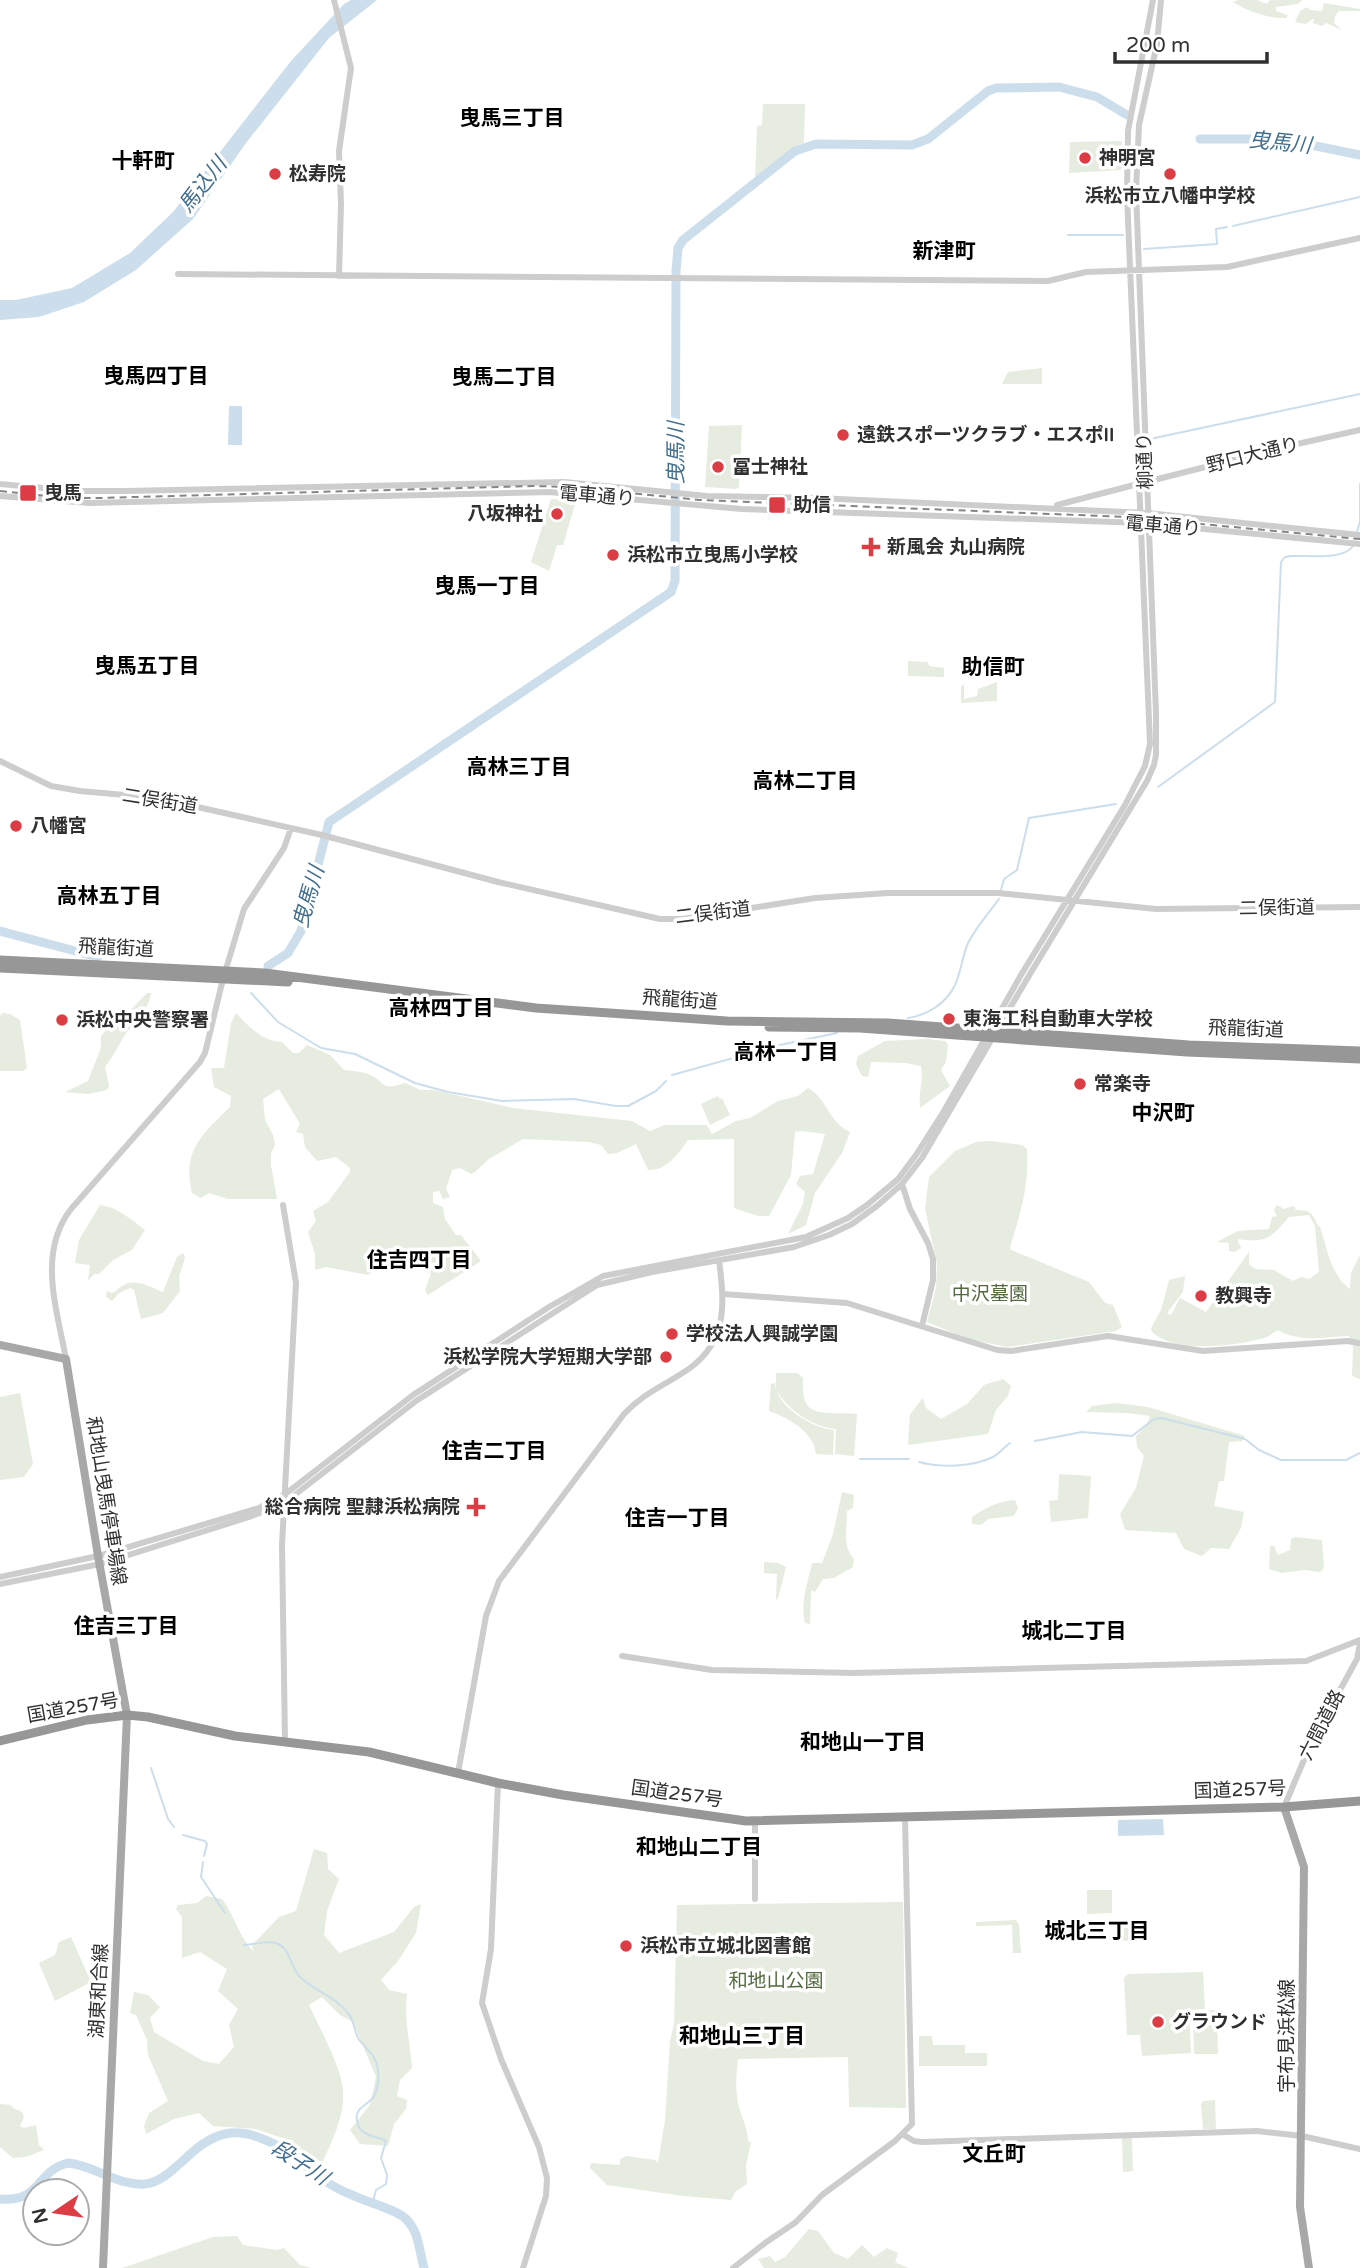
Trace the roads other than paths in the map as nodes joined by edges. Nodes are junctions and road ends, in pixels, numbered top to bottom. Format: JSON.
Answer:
{"nodes":[{"id":1,"x":334,"y":0,"type":"edge"},
{"id":2,"x":1153,"y":0,"type":"edge"},
{"id":3,"x":1161,"y":0,"type":"edge"},
{"id":4,"x":1360,"y":238,"type":"edge"},
{"id":5,"x":1130,"y":270,"type":"junction"},
{"id":6,"x":1139,"y":270,"type":"junction"},
{"id":7,"x":178,"y":274,"type":"dead end"},
{"id":8,"x":339,"y":276,"type":"junction"},
{"id":9,"x":1360,"y":430,"type":"edge"},
{"id":10,"x":1146,"y":482,"type":"junction"},
{"id":11,"x":0,"y":484,"type":"edge"},
{"id":12,"x":1138,"y":484,"type":"junction"},
{"id":13,"x":0,"y":496,"type":"edge"},
{"id":14,"x":1056,"y":505,"type":"dead end"},
{"id":15,"x":1144,"y":513,"type":"junction"},
{"id":16,"x":1145,"y":523,"type":"junction"},
{"id":17,"x":1360,"y":535,"type":"edge"},
{"id":18,"x":1360,"y":544,"type":"edge"},
{"id":19,"x":0,"y":761,"type":"edge"},
{"id":20,"x":291,"y":828,"type":"junction"},
{"id":21,"x":1067,"y":901,"type":"junction"},
{"id":22,"x":1075,"y":902,"type":"junction"},
{"id":23,"x":1360,"y":907,"type":"edge"},
{"id":24,"x":0,"y":960,"type":"edge"},
{"id":25,"x":0,"y":968,"type":"edge"},
{"id":26,"x":225,"y":975,"type":"junction"},
{"id":27,"x":993,"y":1034,"type":"junction"},
{"id":28,"x":1360,"y":1051,"type":"edge"},
{"id":29,"x":1360,"y":1059,"type":"edge"},
{"id":30,"x":902,"y":1184,"type":"junction"},
{"id":31,"x":283,"y":1205,"type":"dead end"},
{"id":32,"x":718,"y":1258,"type":"junction"},
{"id":33,"x":723,"y":1293,"type":"junction"},
{"id":34,"x":922,"y":1326,"type":"junction"},
{"id":35,"x":1360,"y":1334,"type":"edge"},
{"id":36,"x":1359,"y":1344,"type":"edge"},
{"id":37,"x":0,"y":1345,"type":"edge"},
{"id":38,"x":66,"y":1359,"type":"junction"},
{"id":39,"x":284,"y":1495,"type":"junction"},
{"id":40,"x":283,"y":1504,"type":"junction"},
{"id":41,"x":99,"y":1560,"type":"junction"},
{"id":42,"x":0,"y":1577,"type":"edge"},
{"id":43,"x":0,"y":1584,"type":"edge"},
{"id":44,"x":1360,"y":1642,"type":"edge"},
{"id":45,"x":622,"y":1656,"type":"dead end"},
{"id":46,"x":127,"y":1715,"type":"junction"},
{"id":47,"x":0,"y":1741,"type":"edge"},
{"id":48,"x":285,"y":1742,"type":"junction"},
{"id":49,"x":458,"y":1773,"type":"junction"},
{"id":50,"x":498,"y":1783,"type":"junction"},
{"id":51,"x":1360,"y":1801,"type":"edge"},
{"id":52,"x":1284,"y":1807,"type":"junction"},
{"id":53,"x":905,"y":1818,"type":"junction"},
{"id":54,"x":755,"y":1821,"type":"junction"},
{"id":55,"x":755,"y":1899,"type":"dead end"},
{"id":56,"x":902,"y":2134,"type":"junction"},
{"id":57,"x":1301,"y":2136,"type":"junction"},
{"id":58,"x":1360,"y":2149,"type":"edge"},
{"id":59,"x":103,"y":2268,"type":"edge"},
{"id":60,"x":523,"y":2268,"type":"edge"},
{"id":61,"x":733,"y":2268,"type":"edge"},
{"id":62,"x":1309,"y":2268,"type":"edge"}],
"edges":[{"from":1,"to":8,"type":"street"},
{"from":2,"to":5,"type":"street","name":"柳通り"},
{"from":3,"to":6,"type":"street","name":"柳通り"},
{"from":4,"to":6,"type":"street"},
{"from":5,"to":6,"type":"street"},
{"from":5,"to":8,"type":"street"},
{"from":5,"to":12,"type":"street","name":"柳通り"},
{"from":6,"to":10,"type":"street","name":"柳通り"},
{"from":7,"to":8,"type":"street"},
{"from":9,"to":10,"type":"street","name":"野口大通り"},
{"from":10,"to":15,"type":"street","name":"柳通り"},
{"from":11,"to":15,"type":"street","name":"電車通り"},
{"from":12,"to":14,"type":"street"},
{"from":12,"to":15,"type":"street","name":"柳通り"},
{"from":13,"to":16,"type":"street","name":"電車通り"},
{"from":15,"to":16,"type":"street","name":"柳通り"},
{"from":15,"to":17,"type":"street","name":"電車通り"},
{"from":16,"to":18,"type":"street","name":"電車通り"},
{"from":16,"to":21,"type":"street","name":"柳通り"},
{"from":16,"to":22,"type":"street","name":"柳通り"},
{"from":19,"to":20,"type":"street","name":"二俣街道"},
{"from":20,"to":21,"type":"street","name":"二俣街道"},
{"from":20,"to":26,"type":"street"},
{"from":21,"to":22,"type":"street","name":"二俣街道"},
{"from":21,"to":27,"type":"street","name":"柳通り"},
{"from":22,"to":23,"type":"street","name":"二俣街道"},
{"from":22,"to":27,"type":"street","name":"柳通り"},
{"from":24,"to":26,"type":"highway","name":"飛龍街道"},
{"from":25,"to":26,"type":"highway","name":"飛龍街道"},
{"from":26,"to":27,"type":"highway","name":"飛龍街道"},
{"from":26,"to":38,"type":"street"},
{"from":27,"to":28,"type":"highway","name":"飛龍街道"},
{"from":27,"to":29,"type":"highway","name":"飛龍街道"},
{"from":27,"to":30,"type":"street"},
{"from":27,"to":32,"type":"street"},
{"from":30,"to":32,"type":"street"},
{"from":30,"to":34,"type":"street"},
{"from":31,"to":39,"type":"street"},
{"from":32,"to":33,"type":"street"},
{"from":32,"to":39,"type":"street"},
{"from":32,"to":40,"type":"street"},
{"from":33,"to":34,"type":"street"},
{"from":33,"to":49,"type":"street"},
{"from":34,"to":36,"type":"street"},
{"from":35,"to":36,"type":"street"},
{"from":37,"to":38,"type":"main road"},
{"from":38,"to":41,"type":"main road","name":"和地山曳馬停車場線"},
{"from":39,"to":40,"type":"street"},
{"from":39,"to":41,"type":"street"},
{"from":40,"to":41,"type":"street"},
{"from":40,"to":48,"type":"street"},
{"from":41,"to":42,"type":"street"},
{"from":41,"to":43,"type":"street"},
{"from":41,"to":46,"type":"main road","name":"和地山曳馬停車場線"},
{"from":44,"to":45,"type":"street"},
{"from":44,"to":52,"type":"street","name":"六間道路"},
{"from":46,"to":47,"type":"highway","name":"国道257号"},
{"from":46,"to":48,"type":"highway","name":"国道257号"},
{"from":46,"to":59,"type":"main road","name":"湖東和合線"},
{"from":48,"to":49,"type":"highway","name":"国道257号"},
{"from":49,"to":50,"type":"highway","name":"国道257号"},
{"from":50,"to":54,"type":"highway","name":"国道257号"},
{"from":50,"to":60,"type":"street"},
{"from":51,"to":52,"type":"highway","name":"国道257号"},
{"from":52,"to":53,"type":"highway","name":"国道257号"},
{"from":52,"to":57,"type":"main road","name":"宇布見浜松線"},
{"from":53,"to":54,"type":"highway","name":"国道257号"},
{"from":53,"to":56,"type":"street"},
{"from":54,"to":55,"type":"street"},
{"from":56,"to":57,"type":"street"},
{"from":56,"to":61,"type":"street"},
{"from":57,"to":58,"type":"street"},
{"from":57,"to":62,"type":"main road","name":"宇布見浜松線"}]}
